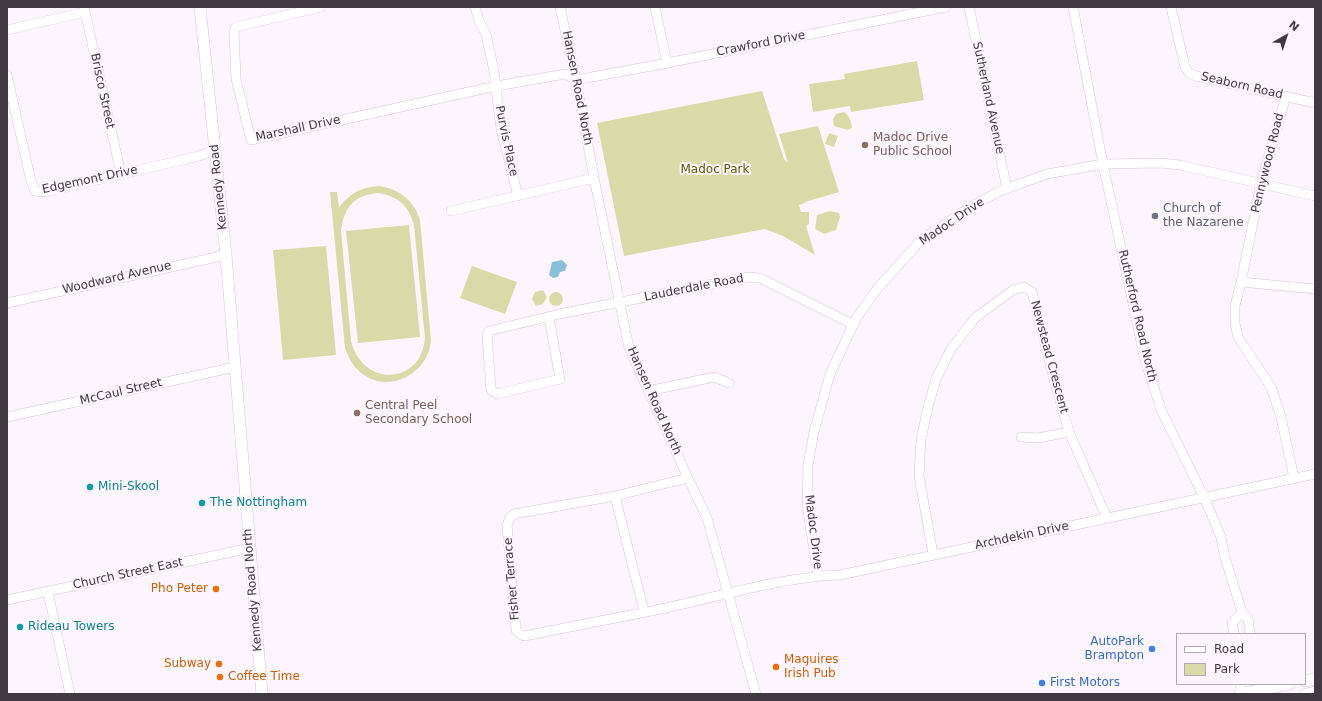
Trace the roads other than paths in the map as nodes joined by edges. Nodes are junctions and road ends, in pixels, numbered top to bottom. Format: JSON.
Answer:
{"nodes":[{"id":1,"x":200,"y":7,"type":"edge"},
{"id":2,"x":321,"y":7,"type":"edge"},
{"id":3,"x":475,"y":7,"type":"edge"},
{"id":4,"x":560,"y":7,"type":"edge"},
{"id":5,"x":655,"y":7,"type":"edge"},
{"id":6,"x":946,"y":7,"type":"edge"},
{"id":7,"x":969,"y":7,"type":"edge"},
{"id":8,"x":1073,"y":7,"type":"edge"},
{"id":9,"x":1171,"y":7,"type":"edge"},
{"id":10,"x":85,"y":10,"type":"edge"},
{"id":11,"x":7,"y":30,"type":"edge"},
{"id":12,"x":667,"y":63,"type":"junction"},
{"id":13,"x":7,"y":75,"type":"edge"},
{"id":14,"x":576,"y":80,"type":"junction"},
{"id":15,"x":496,"y":86,"type":"junction"},
{"id":16,"x":1286,"y":96,"type":"junction"},
{"id":17,"x":1315,"y":103,"type":"edge"},
{"id":18,"x":215,"y":150,"type":"junction"},
{"id":19,"x":1103,"y":164,"type":"junction"},
{"id":20,"x":121,"y":174,"type":"junction"},
{"id":21,"x":594,"y":178,"type":"junction"},
{"id":22,"x":1261,"y":183,"type":"junction"},
{"id":23,"x":1007,"y":189,"type":"junction"},
{"id":24,"x":518,"y":196,"type":"junction"},
{"id":25,"x":1315,"y":196,"type":"edge"},
{"id":26,"x":451,"y":211,"type":"dead end"},
{"id":27,"x":226,"y":255,"type":"junction"},
{"id":28,"x":1242,"y":282,"type":"junction"},
{"id":29,"x":1315,"y":289,"type":"edge"},
{"id":30,"x":7,"y":303,"type":"edge"},
{"id":31,"x":620,"y":303,"type":"junction"},
{"id":32,"x":549,"y":318,"type":"junction"},
{"id":33,"x":854,"y":325,"type":"junction"},
{"id":34,"x":235,"y":366,"type":"junction"},
{"id":35,"x":729,"y":383,"type":"dead end"},
{"id":36,"x":648,"y":391,"type":"junction"},
{"id":37,"x":7,"y":417,"type":"edge"},
{"id":38,"x":1069,"y":432,"type":"junction"},
{"id":39,"x":1021,"y":437,"type":"dead end"},
{"id":40,"x":1315,"y":474,"type":"edge"},
{"id":41,"x":688,"y":478,"type":"junction"},
{"id":42,"x":1294,"y":478,"type":"junction"},
{"id":43,"x":616,"y":496,"type":"junction"},
{"id":44,"x":1204,"y":497,"type":"junction"},
{"id":45,"x":1107,"y":518,"type":"junction"},
{"id":46,"x":250,"y":548,"type":"junction"},
{"id":47,"x":933,"y":554,"type":"junction"},
{"id":48,"x":818,"y":576,"type":"junction"},
{"id":49,"x":48,"y":592,"type":"junction"},
{"id":50,"x":728,"y":593,"type":"junction"},
{"id":51,"x":7,"y":600,"type":"edge"},
{"id":52,"x":644,"y":611,"type":"junction"},
{"id":53,"x":1242,"y":612,"type":"junction"},
{"id":54,"x":1234,"y":633,"type":"edge"},
{"id":55,"x":1250,"y":633,"type":"edge"},
{"id":56,"x":1284,"y":685,"type":"edge"},
{"id":57,"x":1258,"y":690,"type":"edge"},
{"id":58,"x":1315,"y":692,"type":"edge"},
{"id":59,"x":70,"y":694,"type":"edge"},
{"id":60,"x":262,"y":694,"type":"edge"},
{"id":61,"x":756,"y":694,"type":"edge"},
{"id":62,"x":1241,"y":694,"type":"edge"},
{"id":63,"x":1306,"y":694,"type":"edge"}],
"edges":[{"from":1,"to":18,"type":"main road","name":"Kennedy Road"},
{"from":2,"to":15,"type":"street","name":"Marshall Drive"},
{"from":3,"to":15,"type":"street"},
{"from":4,"to":14,"type":"street","name":"Hansen Road North"},
{"from":5,"to":12,"type":"street"},
{"from":6,"to":12,"type":"street","name":"Crawford Drive"},
{"from":7,"to":23,"type":"street","name":"Sutherland Avenue"},
{"from":8,"to":19,"type":"street","name":"Rutherford Road North"},
{"from":9,"to":16,"type":"street","name":"Seaborn Road"},
{"from":10,"to":11,"type":"street"},
{"from":10,"to":20,"type":"street","name":"Brisco Street"},
{"from":12,"to":14,"type":"street","name":"Crawford Drive"},
{"from":13,"to":20,"type":"street","name":"Edgemont Drive"},
{"from":14,"to":15,"type":"street","name":"Marshall Drive"},
{"from":14,"to":21,"type":"street","name":"Hansen Road North"},
{"from":15,"to":24,"type":"street","name":"Purvis Place"},
{"from":16,"to":17,"type":"street","name":"Seaborn Road"},
{"from":16,"to":22,"type":"street","name":"Pennywood Road"},
{"from":18,"to":20,"type":"street","name":"Edgemont Drive"},
{"from":18,"to":27,"type":"main road","name":"Kennedy Road"},
{"from":19,"to":22,"type":"street","name":"Madoc Drive"},
{"from":19,"to":23,"type":"street","name":"Madoc Drive"},
{"from":19,"to":44,"type":"street","name":"Rutherford Road North"},
{"from":21,"to":24,"type":"street"},
{"from":21,"to":31,"type":"street","name":"Hansen Road North"},
{"from":22,"to":25,"type":"street","name":"Madoc Drive"},
{"from":22,"to":28,"type":"street","name":"Pennywood Road"},
{"from":23,"to":33,"type":"street","name":"Madoc Drive"},
{"from":24,"to":26,"type":"street"},
{"from":27,"to":30,"type":"street","name":"Woodward Avenue"},
{"from":27,"to":34,"type":"main road","name":"Kennedy Road"},
{"from":28,"to":29,"type":"street"},
{"from":28,"to":42,"type":"street","name":"Pennywood Road"},
{"from":31,"to":32,"type":"street","name":"Lauderdale Road"},
{"from":31,"to":33,"type":"street","name":"Lauderdale Road"},
{"from":31,"to":36,"type":"street","name":"Hansen Road North"},
{"from":32,"to":32,"type":"street","name":"Lauderdale Road"},
{"from":33,"to":48,"type":"street","name":"Madoc Drive"},
{"from":34,"to":37,"type":"street","name":"McCaul Street"},
{"from":34,"to":46,"type":"main road","name":"Kennedy Road North"},
{"from":35,"to":36,"type":"street"},
{"from":36,"to":41,"type":"street","name":"Hansen Road North"},
{"from":38,"to":39,"type":"street"},
{"from":38,"to":45,"type":"street","name":"Newstead Crescent"},
{"from":38,"to":47,"type":"street","name":"Newstead Crescent"},
{"from":40,"to":42,"type":"street","name":"Archdekin Drive"},
{"from":41,"to":43,"type":"street","name":"Fisher Terrace"},
{"from":41,"to":50,"type":"street","name":"Hansen Road North"},
{"from":42,"to":44,"type":"street","name":"Archdekin Drive"},
{"from":43,"to":52,"type":"street"},
{"from":43,"to":52,"type":"street","name":"Fisher Terrace"},
{"from":44,"to":45,"type":"street","name":"Archdekin Drive"},
{"from":44,"to":53,"type":"street","name":"Rutherford Road North"},
{"from":45,"to":47,"type":"street","name":"Archdekin Drive"},
{"from":46,"to":49,"type":"street","name":"Church Street East"},
{"from":46,"to":60,"type":"main road","name":"Kennedy Road North"},
{"from":47,"to":48,"type":"street","name":"Archdekin Drive"},
{"from":48,"to":50,"type":"street","name":"Archdekin Drive"},
{"from":49,"to":51,"type":"street","name":"Church Street East"},
{"from":49,"to":59,"type":"street"},
{"from":50,"to":52,"type":"street","name":"Fisher Terrace"},
{"from":50,"to":61,"type":"street","name":"Hansen Road North"},
{"from":53,"to":54,"type":"street"},
{"from":53,"to":55,"type":"street","name":"Rutherford Road North"},
{"from":56,"to":57,"type":"main road"},
{"from":57,"to":62,"type":"main road"},
{"from":58,"to":63,"type":"main road"}]}
